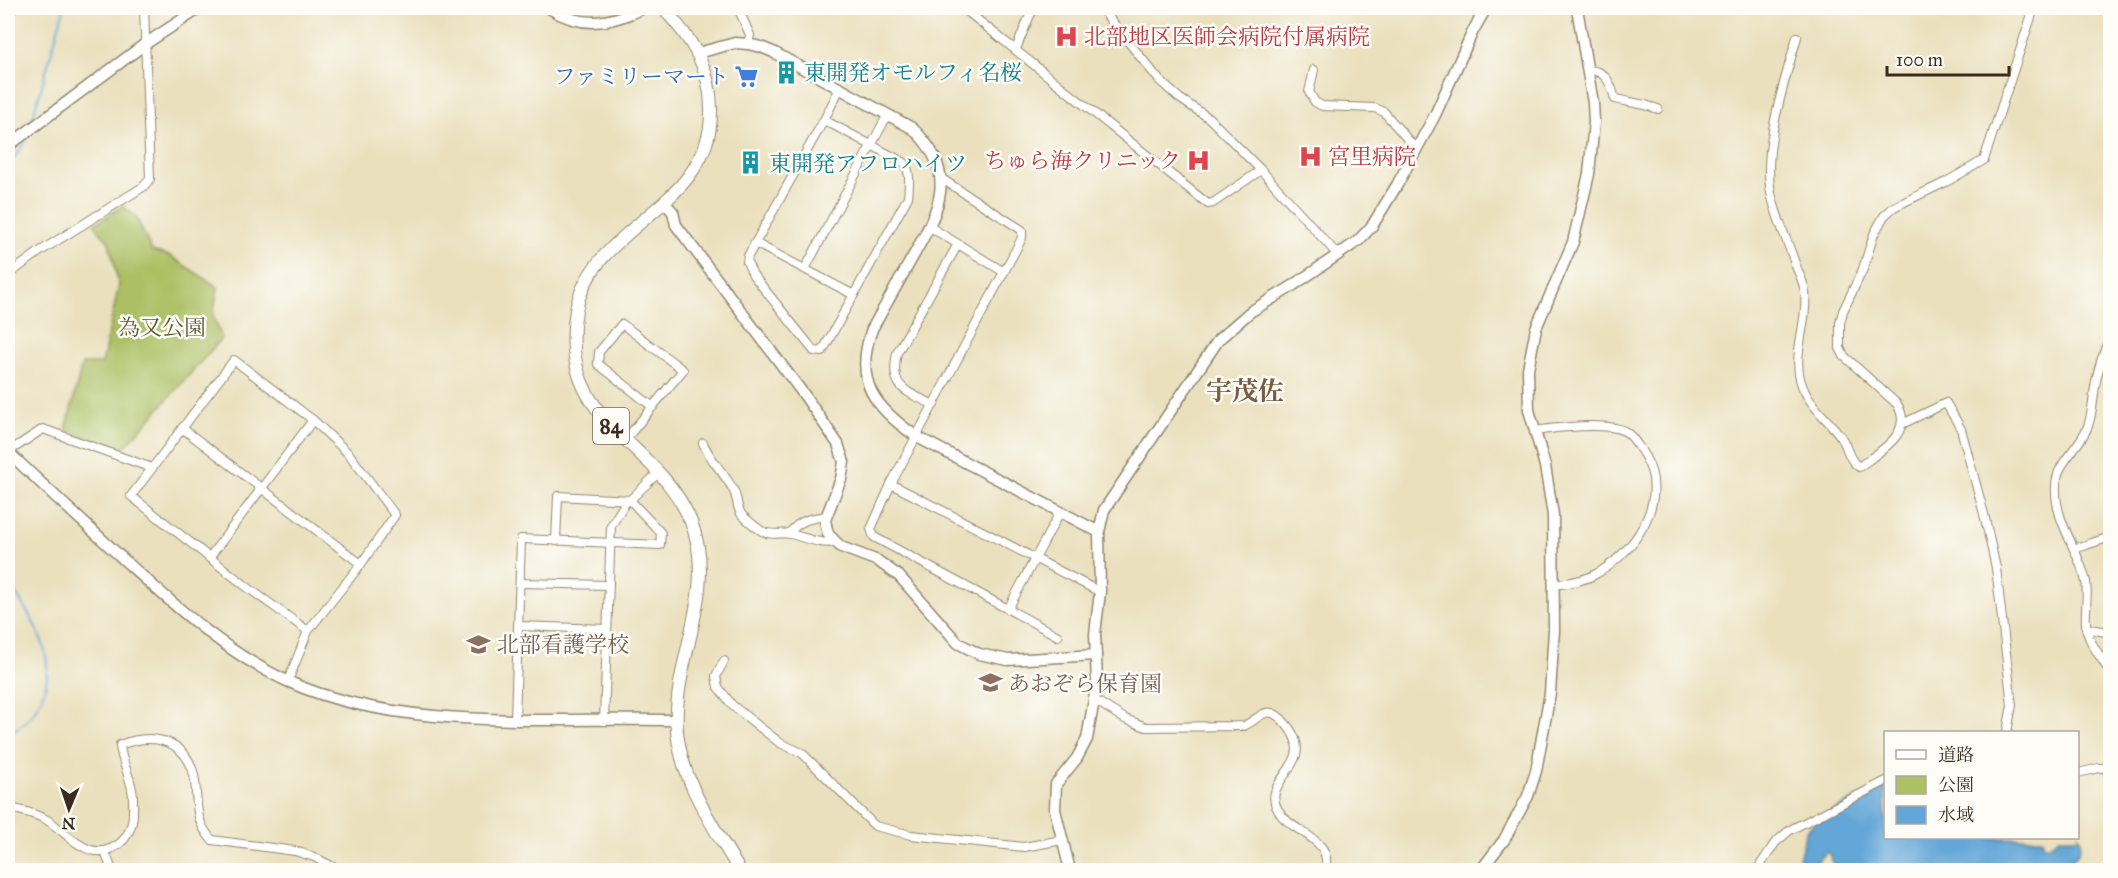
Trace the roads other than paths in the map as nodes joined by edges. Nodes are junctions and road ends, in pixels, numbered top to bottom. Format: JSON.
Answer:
{"nodes":[{"id":1,"x":144,"y":8,"type":"edge"},
{"id":2,"x":200,"y":8,"type":"edge"},
{"id":3,"x":549,"y":8,"type":"edge"},
{"id":4,"x":643,"y":8,"type":"edge"},
{"id":5,"x":663,"y":8,"type":"edge"},
{"id":6,"x":738,"y":8,"type":"edge"},
{"id":7,"x":963,"y":8,"type":"edge"},
{"id":8,"x":1035,"y":8,"type":"edge"},
{"id":9,"x":1101,"y":8,"type":"edge"},
{"id":10,"x":1486,"y":8,"type":"edge"},
{"id":11,"x":1577,"y":8,"type":"edge"},
{"id":12,"x":2034,"y":8,"type":"edge"},
{"id":13,"x":1797,"y":37,"type":"dead end"},
{"id":14,"x":145,"y":44,"type":"junction"},
{"id":15,"x":748,"y":44,"type":"junction"},
{"id":16,"x":1016,"y":49,"type":"junction"},
{"id":17,"x":698,"y":53,"type":"junction"},
{"id":18,"x":1314,"y":70,"type":"dead end"},
{"id":19,"x":1588,"y":70,"type":"junction"},
{"id":20,"x":840,"y":88,"type":"junction"},
{"id":21,"x":1658,"y":110,"type":"dead end"},
{"id":22,"x":888,"y":114,"type":"junction"},
{"id":23,"x":824,"y":120,"type":"junction"},
{"id":24,"x":871,"y":145,"type":"junction"},
{"id":25,"x":8,"y":146,"type":"edge"},
{"id":26,"x":1416,"y":149,"type":"junction"},
{"id":27,"x":1261,"y":170,"type":"junction"},
{"id":28,"x":942,"y":179,"type":"junction"},
{"id":29,"x":665,"y":202,"type":"junction"},
{"id":30,"x":930,"y":227,"type":"junction"},
{"id":31,"x":755,"y":243,"type":"junction"},
{"id":32,"x":958,"y":244,"type":"junction"},
{"id":33,"x":1337,"y":254,"type":"junction"},
{"id":34,"x":805,"y":269,"type":"junction"},
{"id":35,"x":1004,"y":272,"type":"junction"},
{"id":36,"x":8,"y":275,"type":"edge"},
{"id":37,"x":854,"y":295,"type":"junction"},
{"id":38,"x":2110,"y":337,"type":"edge"},
{"id":39,"x":934,"y":405,"type":"junction"},
{"id":40,"x":652,"y":407,"type":"junction"},
{"id":41,"x":313,"y":420,"type":"junction"},
{"id":42,"x":1902,"y":424,"type":"junction"},
{"id":43,"x":182,"y":428,"type":"junction"},
{"id":44,"x":1535,"y":431,"type":"junction"},
{"id":45,"x":917,"y":437,"type":"junction"},
{"id":46,"x":625,"y":440,"type":"junction"},
{"id":47,"x":703,"y":443,"type":"dead end"},
{"id":48,"x":8,"y":452,"type":"edge"},
{"id":49,"x":152,"y":468,"type":"junction"},
{"id":50,"x":658,"y":473,"type":"junction"},
{"id":51,"x":891,"y":484,"type":"junction"},
{"id":52,"x":261,"y":488,"type":"junction"},
{"id":53,"x":628,"y":500,"type":"junction"},
{"id":54,"x":1060,"y":512,"type":"junction"},
{"id":55,"x":826,"y":516,"type":"junction"},
{"id":56,"x":1099,"y":532,"type":"junction"},
{"id":57,"x":789,"y":533,"type":"junction"},
{"id":58,"x":2110,"y":537,"type":"edge"},
{"id":59,"x":556,"y":541,"type":"junction"},
{"id":60,"x":836,"y":542,"type":"junction"},
{"id":61,"x":611,"y":543,"type":"junction"},
{"id":62,"x":2074,"y":549,"type":"junction"},
{"id":63,"x":209,"y":558,"type":"junction"},
{"id":64,"x":1036,"y":558,"type":"junction"},
{"id":65,"x":361,"y":564,"type":"junction"},
{"id":66,"x":520,"y":583,"type":"junction"},
{"id":67,"x":609,"y":585,"type":"junction"},
{"id":68,"x":1554,"y":585,"type":"junction"},
{"id":69,"x":1100,"y":591,"type":"junction"},
{"id":70,"x":1008,"y":609,"type":"junction"},
{"id":71,"x":518,"y":626,"type":"junction"},
{"id":72,"x":2086,"y":628,"type":"junction"},
{"id":73,"x":607,"y":630,"type":"junction"},
{"id":74,"x":308,"y":631,"type":"junction"},
{"id":75,"x":2110,"y":633,"type":"edge"},
{"id":76,"x":1058,"y":636,"type":"dead end"},
{"id":77,"x":1096,"y":655,"type":"junction"},
{"id":78,"x":724,"y":661,"type":"dead end"},
{"id":79,"x":2110,"y":673,"type":"edge"},
{"id":80,"x":288,"y":681,"type":"junction"},
{"id":81,"x":1093,"y":699,"type":"junction"},
{"id":82,"x":514,"y":719,"type":"junction"},
{"id":83,"x":677,"y":720,"type":"junction"},
{"id":84,"x":604,"y":721,"type":"junction"},
{"id":85,"x":2007,"y":731,"type":"edge"},
{"id":86,"x":2109,"y":765,"type":"edge"},
{"id":87,"x":2079,"y":773,"type":"edge"},
{"id":88,"x":2110,"y":780,"type":"edge"},
{"id":89,"x":1884,"y":782,"type":"edge"},
{"id":90,"x":8,"y":807,"type":"edge"},
{"id":91,"x":1062,"y":840,"type":"junction"},
{"id":92,"x":105,"y":852,"type":"junction"},
{"id":93,"x":112,"y":870,"type":"edge"},
{"id":94,"x":339,"y":870,"type":"edge"},
{"id":95,"x":739,"y":870,"type":"edge"},
{"id":96,"x":1070,"y":870,"type":"edge"},
{"id":97,"x":1325,"y":870,"type":"edge"},
{"id":98,"x":1481,"y":870,"type":"edge"},
{"id":99,"x":1757,"y":870,"type":"edge"}],
"edges":[{"from":1,"to":14,"type":"street"},
{"from":2,"to":14,"type":"street"},
{"from":3,"to":4,"type":"street"},
{"from":5,"to":17,"type":"main road","number":"84"},
{"from":6,"to":15,"type":"street"},
{"from":7,"to":16,"type":"street"},
{"from":8,"to":16,"type":"street"},
{"from":9,"to":27,"type":"street"},
{"from":10,"to":26,"type":"street"},
{"from":11,"to":19,"type":"street"},
{"from":12,"to":42,"type":"street"},
{"from":13,"to":42,"type":"street"},
{"from":14,"to":25,"type":"street"},
{"from":14,"to":36,"type":"street"},
{"from":15,"to":17,"type":"street"},
{"from":15,"to":20,"type":"street"},
{"from":16,"to":27,"type":"street"},
{"from":17,"to":29,"type":"main road","number":"84"},
{"from":18,"to":26,"type":"street"},
{"from":19,"to":21,"type":"street"},
{"from":19,"to":44,"type":"street"},
{"from":20,"to":22,"type":"street"},
{"from":20,"to":23,"type":"street"},
{"from":22,"to":24,"type":"street"},
{"from":22,"to":28,"type":"street"},
{"from":23,"to":24,"type":"street"},
{"from":23,"to":31,"type":"street"},
{"from":24,"to":34,"type":"street"},
{"from":24,"to":37,"type":"street"},
{"from":26,"to":33,"type":"street"},
{"from":27,"to":33,"type":"street"},
{"from":28,"to":30,"type":"street"},
{"from":28,"to":35,"type":"street"},
{"from":29,"to":46,"type":"main road","number":"84"},
{"from":29,"to":55,"type":"street"},
{"from":30,"to":32,"type":"street"},
{"from":30,"to":45,"type":"street"},
{"from":31,"to":34,"type":"street"},
{"from":31,"to":37,"type":"street"},
{"from":32,"to":35,"type":"street"},
{"from":32,"to":39,"type":"street"},
{"from":33,"to":56,"type":"street"},
{"from":34,"to":37,"type":"street"},
{"from":35,"to":39,"type":"street"},
{"from":38,"to":62,"type":"street"},
{"from":39,"to":45,"type":"street"},
{"from":40,"to":40,"type":"street"},
{"from":40,"to":46,"type":"street"},
{"from":41,"to":43,"type":"street"},
{"from":41,"to":52,"type":"street"},
{"from":41,"to":65,"type":"street"},
{"from":42,"to":85,"type":"street"},
{"from":43,"to":49,"type":"street"},
{"from":43,"to":52,"type":"street"},
{"from":44,"to":68,"type":"street"},
{"from":44,"to":68,"type":"street"},
{"from":45,"to":51,"type":"street"},
{"from":45,"to":54,"type":"street"},
{"from":46,"to":50,"type":"main road","number":"84"},
{"from":47,"to":57,"type":"street"},
{"from":48,"to":49,"type":"street"},
{"from":48,"to":80,"type":"street"},
{"from":49,"to":63,"type":"street"},
{"from":50,"to":53,"type":"street"},
{"from":50,"to":83,"type":"main road","number":"84"},
{"from":51,"to":64,"type":"street"},
{"from":51,"to":70,"type":"street"},
{"from":52,"to":63,"type":"street"},
{"from":52,"to":65,"type":"street"},
{"from":53,"to":59,"type":"street"},
{"from":53,"to":61,"type":"street"},
{"from":53,"to":61,"type":"street"},
{"from":54,"to":56,"type":"street"},
{"from":54,"to":64,"type":"street"},
{"from":55,"to":57,"type":"street"},
{"from":55,"to":60,"type":"street"},
{"from":56,"to":69,"type":"street"},
{"from":57,"to":60,"type":"street"},
{"from":58,"to":62,"type":"street"},
{"from":59,"to":61,"type":"street"},
{"from":59,"to":66,"type":"street"},
{"from":60,"to":77,"type":"street"},
{"from":61,"to":67,"type":"street"},
{"from":62,"to":72,"type":"street"},
{"from":63,"to":74,"type":"street"},
{"from":64,"to":69,"type":"street"},
{"from":64,"to":70,"type":"street"},
{"from":65,"to":74,"type":"street"},
{"from":66,"to":67,"type":"street"},
{"from":66,"to":71,"type":"street"},
{"from":67,"to":73,"type":"street"},
{"from":68,"to":98,"type":"street"},
{"from":69,"to":77,"type":"street"},
{"from":70,"to":76,"type":"street"},
{"from":71,"to":73,"type":"street"},
{"from":71,"to":82,"type":"street"},
{"from":72,"to":75,"type":"street"},
{"from":72,"to":79,"type":"street"},
{"from":73,"to":84,"type":"street"},
{"from":74,"to":80,"type":"street"},
{"from":77,"to":81,"type":"street"},
{"from":78,"to":91,"type":"street"},
{"from":80,"to":82,"type":"street"},
{"from":81,"to":91,"type":"street"},
{"from":81,"to":97,"type":"street"},
{"from":82,"to":84,"type":"street"},
{"from":83,"to":84,"type":"street"},
{"from":83,"to":95,"type":"main road","number":"84"},
{"from":86,"to":87,"type":"street"},
{"from":86,"to":88,"type":"street"},
{"from":89,"to":99,"type":"street"},
{"from":90,"to":92,"type":"street"},
{"from":91,"to":96,"type":"street"},
{"from":92,"to":93,"type":"street"},
{"from":92,"to":94,"type":"street"}]}
